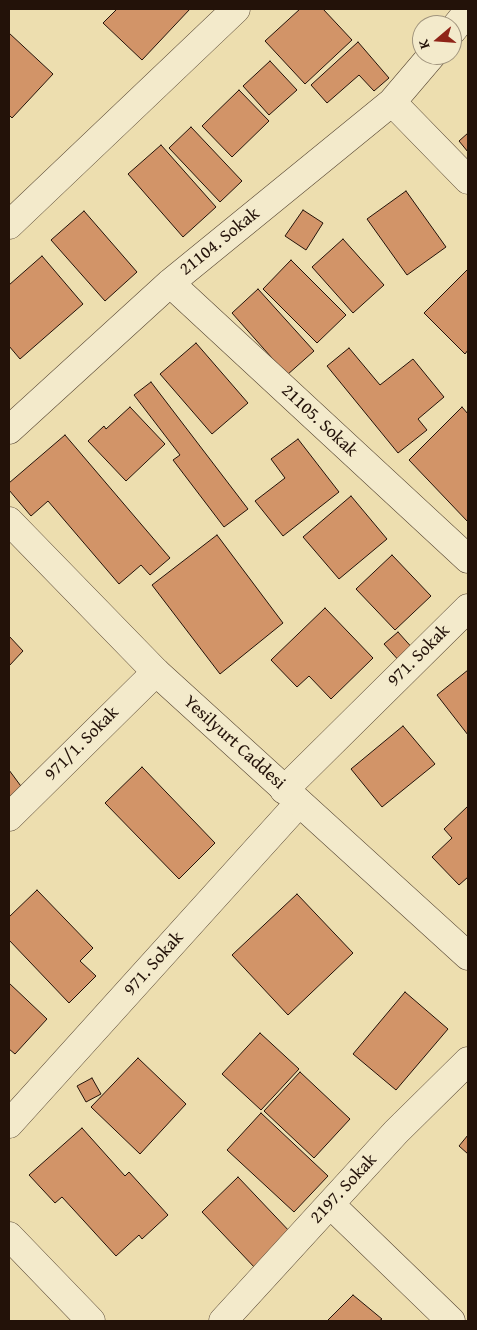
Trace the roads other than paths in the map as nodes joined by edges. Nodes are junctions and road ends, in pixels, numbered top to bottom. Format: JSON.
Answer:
{"nodes":[{"id":1,"x":236,"y":9,"type":"edge"},
{"id":2,"x":423,"y":65,"type":"edge"},
{"id":3,"x":392,"y":102,"type":"junction"},
{"id":4,"x":468,"y":180,"type":"edge"},
{"id":5,"x":9,"y":225,"type":"edge"},
{"id":6,"x":170,"y":283,"type":"junction"},
{"id":7,"x":9,"y":430,"type":"edge"},
{"id":8,"x":9,"y":521,"type":"edge"},
{"id":9,"x":468,"y":559,"type":"edge"},
{"id":10,"x":468,"y":608,"type":"edge"},
{"id":11,"x":156,"y":672,"type":"junction"},
{"id":12,"x":291,"y":796,"type":"junction"},
{"id":13,"x":9,"y":817,"type":"edge"},
{"id":14,"x":468,"y":956,"type":"edge"},
{"id":15,"x":468,"y":1061,"type":"edge"},
{"id":16,"x":9,"y":1124,"type":"edge"},
{"id":17,"x":330,"y":1204,"type":"junction"},
{"id":18,"x":9,"y":1236,"type":"edge"},
{"id":19,"x":91,"y":1321,"type":"edge"},
{"id":20,"x":223,"y":1321,"type":"edge"},
{"id":21,"x":451,"y":1321,"type":"edge"}],
"edges":[{"from":1,"to":5,"type":"street"},
{"from":2,"to":3,"type":"street","name":"21104. Sokak"},
{"from":3,"to":4,"type":"street"},
{"from":3,"to":6,"type":"street","name":"21104. Sokak"},
{"from":6,"to":7,"type":"street","name":"21104. Sokak"},
{"from":6,"to":9,"type":"street","name":"21105. Sokak"},
{"from":8,"to":11,"type":"street","name":"Yesilyurt Caddesi"},
{"from":10,"to":12,"type":"street","name":"971. Sokak"},
{"from":11,"to":12,"type":"street","name":"Yesilyurt Caddesi"},
{"from":11,"to":13,"type":"street","name":"971/1. Sokak"},
{"from":12,"to":14,"type":"street","name":"Yesilyurt Caddesi"},
{"from":12,"to":16,"type":"street","name":"971. Sokak"},
{"from":15,"to":17,"type":"street","name":"2197. Sokak"},
{"from":17,"to":20,"type":"street","name":"2197. Sokak"},
{"from":17,"to":21,"type":"street"},
{"from":18,"to":19,"type":"street"}]}
